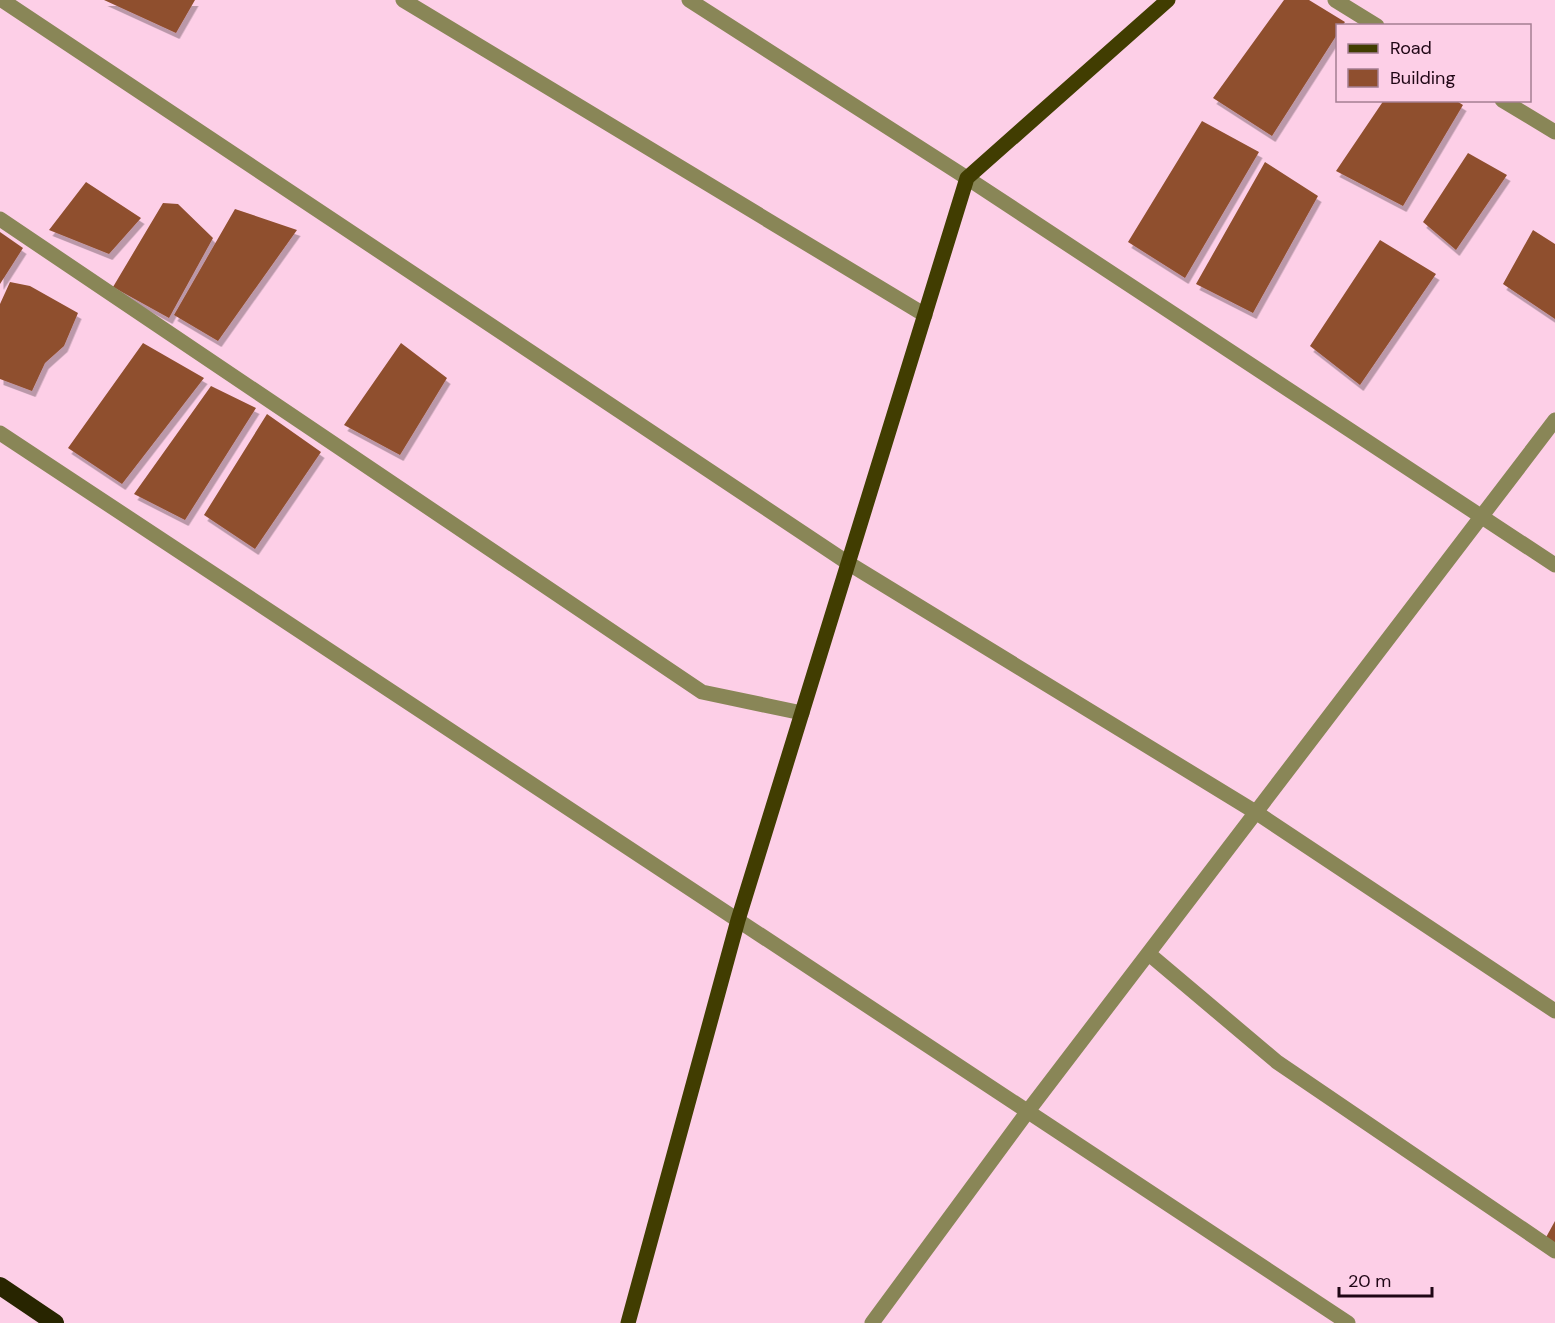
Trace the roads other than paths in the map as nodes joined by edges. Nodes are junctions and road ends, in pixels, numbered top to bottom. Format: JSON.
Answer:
{"nodes":[{"id":1,"x":2,"y":0,"type":"edge"},
{"id":2,"x":403,"y":0,"type":"edge"},
{"id":3,"x":689,"y":0,"type":"edge"},
{"id":4,"x":1168,"y":0,"type":"edge"},
{"id":5,"x":1335,"y":0,"type":"edge"},
{"id":6,"x":1374,"y":24,"type":"edge"},
{"id":7,"x":1505,"y":102,"type":"edge"},
{"id":8,"x":1555,"y":132,"type":"edge"},
{"id":9,"x":967,"y":178,"type":"junction"},
{"id":10,"x":0,"y":219,"type":"edge"},
{"id":11,"x":925,"y":315,"type":"junction"},
{"id":12,"x":1555,"y":420,"type":"edge"},
{"id":13,"x":0,"y":433,"type":"edge"},
{"id":14,"x":1483,"y":518,"type":"junction"},
{"id":15,"x":848,"y":563,"type":"junction"},
{"id":16,"x":1555,"y":565,"type":"edge"},
{"id":17,"x":802,"y":713,"type":"junction"},
{"id":18,"x":1257,"y":813,"type":"junction"},
{"id":19,"x":738,"y":920,"type":"junction"},
{"id":20,"x":1149,"y":954,"type":"junction"},
{"id":21,"x":1555,"y":1011,"type":"edge"},
{"id":22,"x":1028,"y":1111,"type":"junction"},
{"id":23,"x":1555,"y":1251,"type":"edge"},
{"id":24,"x":0,"y":1286,"type":"edge"},
{"id":25,"x":55,"y":1323,"type":"edge"},
{"id":26,"x":628,"y":1323,"type":"edge"},
{"id":27,"x":872,"y":1323,"type":"edge"},
{"id":28,"x":1348,"y":1323,"type":"edge"}],
"edges":[{"from":1,"to":15,"type":"street"},
{"from":2,"to":11,"type":"street"},
{"from":3,"to":9,"type":"street"},
{"from":4,"to":9,"type":"main road"},
{"from":5,"to":6,"type":"street"},
{"from":7,"to":8,"type":"street"},
{"from":9,"to":11,"type":"main road"},
{"from":9,"to":14,"type":"street"},
{"from":10,"to":17,"type":"street"},
{"from":11,"to":15,"type":"main road"},
{"from":12,"to":14,"type":"street"},
{"from":13,"to":19,"type":"street"},
{"from":14,"to":16,"type":"street"},
{"from":14,"to":18,"type":"street"},
{"from":15,"to":17,"type":"main road"},
{"from":15,"to":18,"type":"street"},
{"from":17,"to":19,"type":"main road"},
{"from":18,"to":20,"type":"street"},
{"from":18,"to":21,"type":"street"},
{"from":19,"to":22,"type":"street"},
{"from":19,"to":26,"type":"main road"},
{"from":20,"to":22,"type":"street"},
{"from":20,"to":23,"type":"street"},
{"from":22,"to":27,"type":"street"},
{"from":22,"to":28,"type":"street"},
{"from":24,"to":25,"type":"highway"}]}
